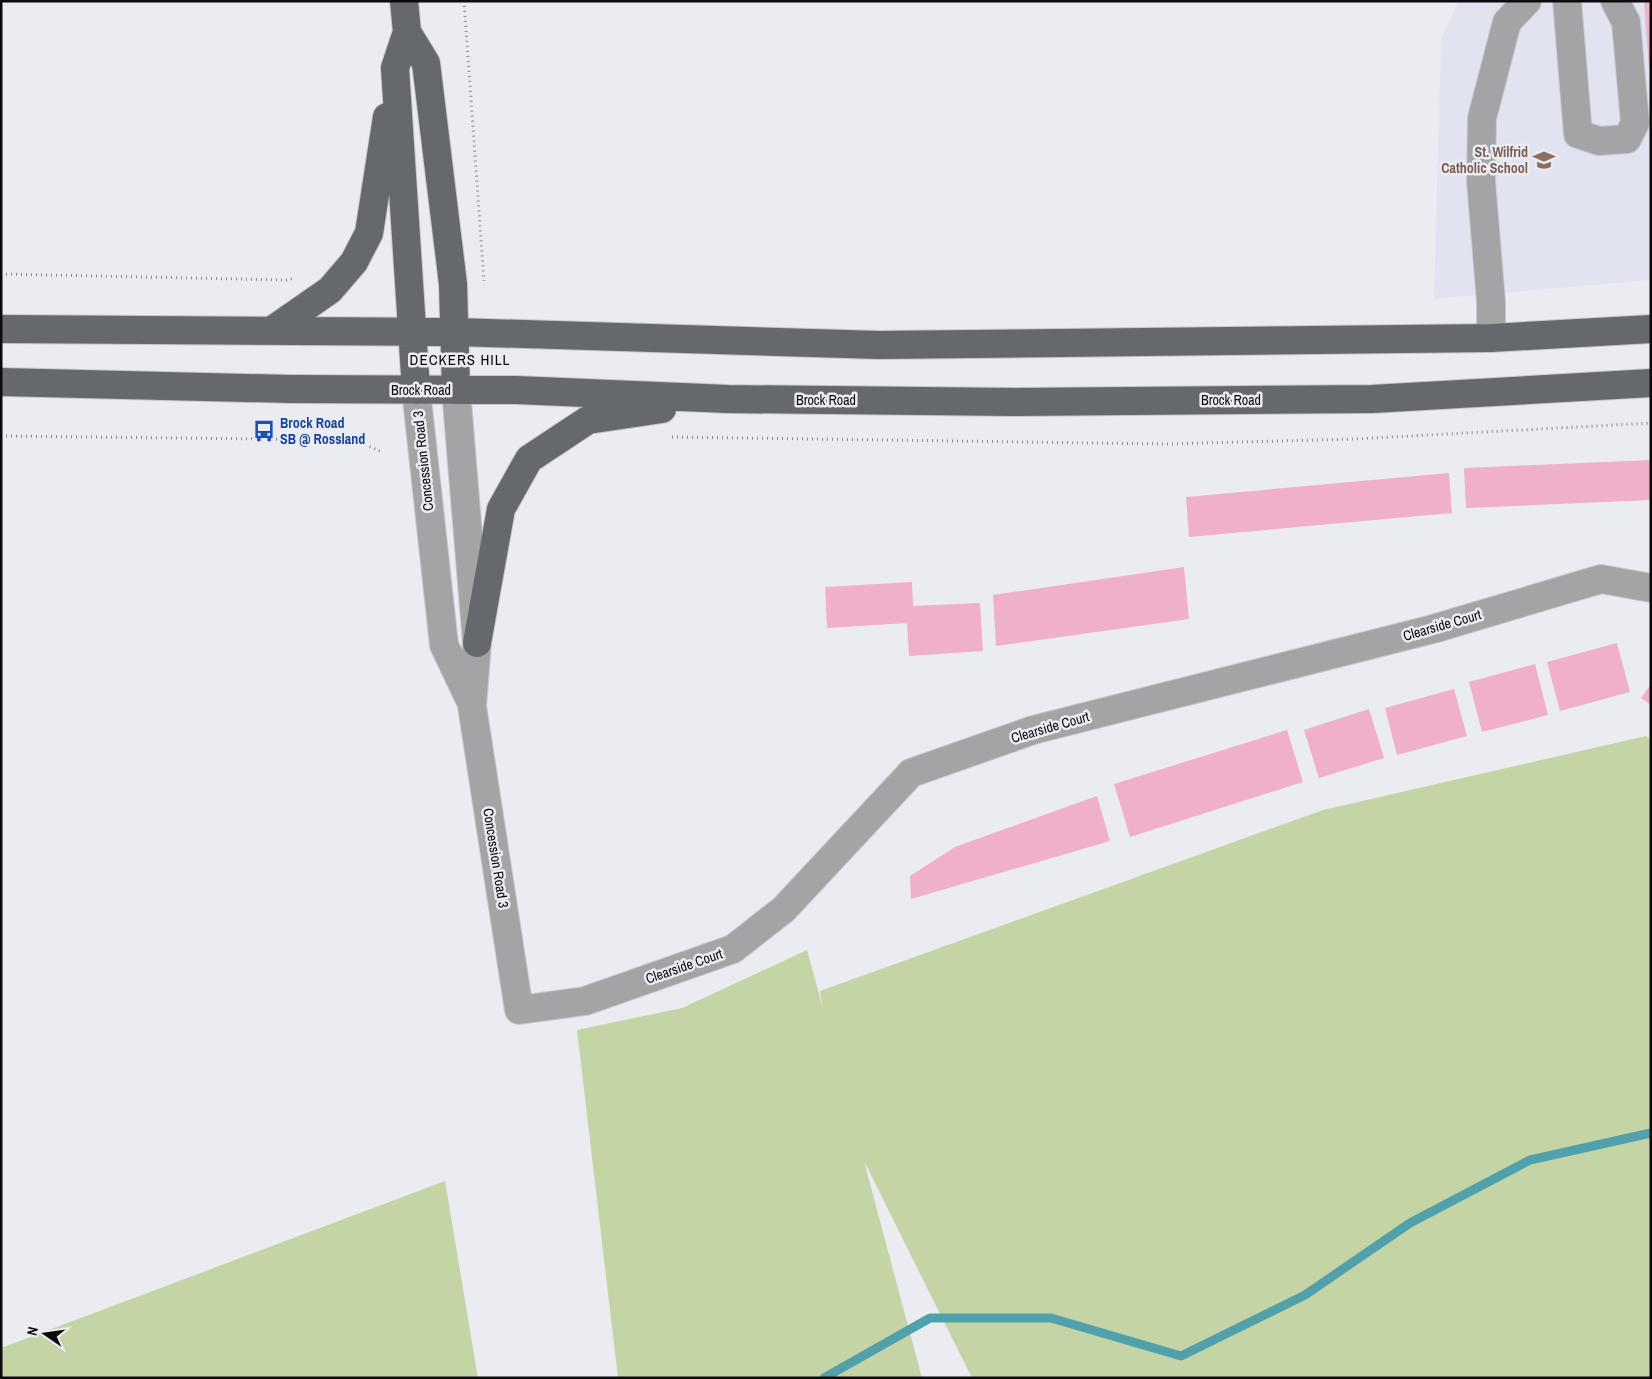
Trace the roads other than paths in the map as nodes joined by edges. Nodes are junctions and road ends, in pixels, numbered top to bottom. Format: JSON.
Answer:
{"nodes":[{"id":1,"x":404,"y":1,"type":"edge"},
{"id":2,"x":1527,"y":1,"type":"edge"},
{"id":3,"x":1568,"y":1,"type":"edge"},
{"id":4,"x":1615,"y":1,"type":"edge"},
{"id":5,"x":407,"y":32,"type":"junction"},
{"id":6,"x":395,"y":68,"type":"junction"},
{"id":7,"x":1,"y":329,"type":"edge"},
{"id":8,"x":1651,"y":329,"type":"edge"},
{"id":9,"x":271,"y":331,"type":"junction"},
{"id":10,"x":412,"y":332,"type":"junction"},
{"id":11,"x":456,"y":332,"type":"junction"},
{"id":12,"x":1491,"y":338,"type":"junction"},
{"id":13,"x":1,"y":382,"type":"edge"},
{"id":14,"x":1651,"y":383,"type":"edge"},
{"id":15,"x":416,"y":390,"type":"junction"},
{"id":16,"x":456,"y":390,"type":"junction"},
{"id":17,"x":728,"y":400,"type":"junction"},
{"id":18,"x":1651,"y":588,"type":"edge"},
{"id":19,"x":478,"y":643,"type":"junction"},
{"id":20,"x":472,"y":706,"type":"junction"},
{"id":21,"x":520,"y":1010,"type":"joint"}],
"edges":[{"from":1,"to":5,"type":"main road","name":"Concession Road 3"},
{"from":2,"to":12,"type":"street"},
{"from":3,"to":4,"type":"street"},
{"from":5,"to":6,"type":"main road","name":"Concession Road 3"},
{"from":5,"to":11,"type":"main road","name":"Concession Road 3"},
{"from":6,"to":9,"type":"main road"},
{"from":6,"to":10,"type":"main road","name":"Concession Road 3"},
{"from":7,"to":9,"type":"main road"},
{"from":8,"to":12,"type":"main road"},
{"from":9,"to":10,"type":"main road"},
{"from":10,"to":11,"type":"main road"},
{"from":10,"to":15,"type":"main road","name":"Concession Road 3"},
{"from":11,"to":12,"type":"main road"},
{"from":11,"to":16,"type":"main road","name":"Concession Road 3"},
{"from":13,"to":15,"type":"main road","name":"Brock Road"},
{"from":14,"to":17,"type":"main road","name":"Brock Road"},
{"from":15,"to":16,"type":"main road","name":"Brock Road"},
{"from":15,"to":20,"type":"street","name":"Concession Road 3"},
{"from":16,"to":17,"type":"main road","name":"Brock Road"},
{"from":16,"to":19,"type":"street","name":"Concession Road 3"},
{"from":17,"to":19,"type":"main road"},
{"from":18,"to":21,"type":"street","name":"Clearside Court"},
{"from":19,"to":20,"type":"street","name":"Concession Road 3"},
{"from":20,"to":21,"type":"street","name":"Concession Road 3"}]}
